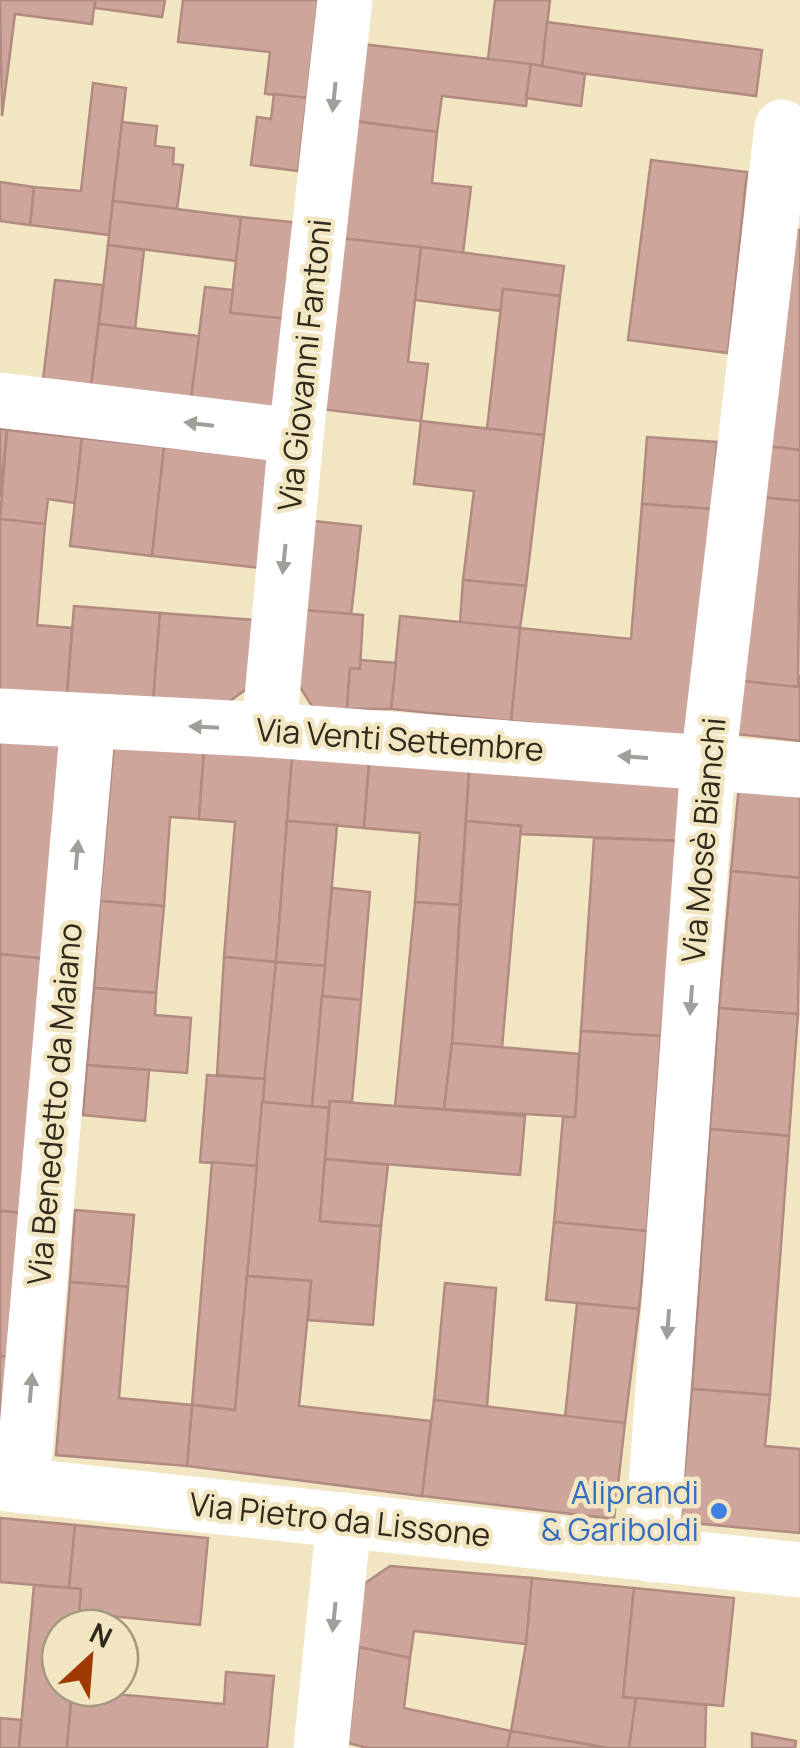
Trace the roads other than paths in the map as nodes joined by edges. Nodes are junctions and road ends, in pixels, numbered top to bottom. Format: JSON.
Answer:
{"nodes":[{"id":1,"x":345,"y":0,"type":"edge"},
{"id":2,"x":782,"y":127,"type":"dead end"},
{"id":3,"x":0,"y":400,"type":"edge"},
{"id":4,"x":296,"y":436,"type":"junction"},
{"id":5,"x":0,"y":716,"type":"edge"},
{"id":6,"x":88,"y":722,"type":"junction"},
{"id":7,"x":269,"y":730,"type":"junction"},
{"id":8,"x":708,"y":763,"type":"junction"},
{"id":9,"x":800,"y":770,"type":"edge"},
{"id":10,"x":11,"y":1484,"type":"edge"},
{"id":11,"x":344,"y":1520,"type":"junction"},
{"id":12,"x":650,"y":1555,"type":"junction"},
{"id":13,"x":800,"y":1570,"type":"edge"},
{"id":14,"x":321,"y":1748,"type":"edge"}],
"edges":[{"from":1,"to":4,"type":"street","name":"Via Giovanni Fantoni","one_way":true},
{"from":2,"to":8,"type":"street","name":"Via Mosè Bianchi"},
{"from":4,"to":3,"type":"street","one_way":true},
{"from":4,"to":7,"type":"street","name":"Via Giovanni Fantoni","one_way":true},
{"from":5,"to":6,"type":"street","name":"Via Venti Settembre"},
{"from":7,"to":6,"type":"street","name":"Via Venti Settembre","one_way":true},
{"from":10,"to":6,"type":"street","name":"Via Benedetto da Maiano","one_way":true},
{"from":8,"to":7,"type":"street","name":"Via Venti Settembre","one_way":true},
{"from":8,"to":9,"type":"street","name":"Via Venti Settembre"},
{"from":8,"to":12,"type":"street","name":"Via Mosè Bianchi","one_way":true},
{"from":10,"to":11,"type":"street","name":"Via Pietro da Lissone"},
{"from":11,"to":12,"type":"street","name":"Via Pietro da Lissone"},
{"from":11,"to":14,"type":"street","one_way":true},
{"from":12,"to":13,"type":"street","name":"Via Pietro da Lissone"}]}
